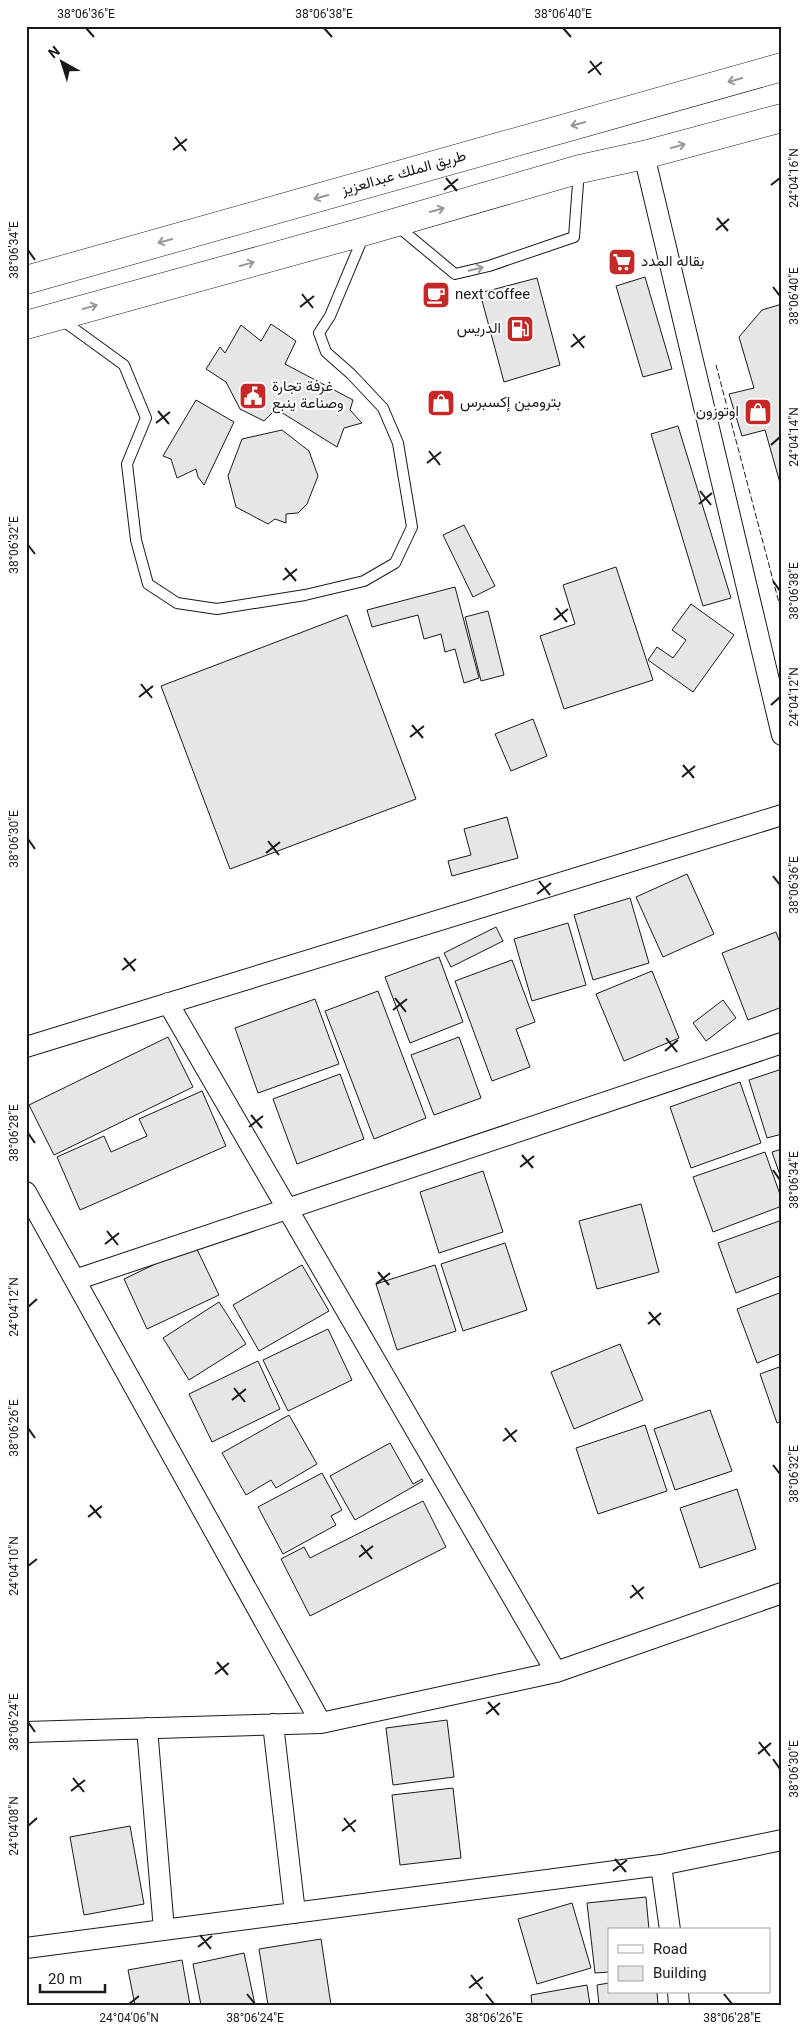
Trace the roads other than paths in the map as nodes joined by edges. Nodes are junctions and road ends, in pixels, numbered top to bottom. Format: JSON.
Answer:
{"nodes":[{"id":1,"x":782,"y":67,"type":"edge"},
{"id":2,"x":782,"y":118,"type":"edge"},
{"id":3,"x":644,"y":155,"type":"junction"},
{"id":4,"x":580,"y":169,"type":"junction"},
{"id":5,"x":394,"y":223,"type":"junction"},
{"id":6,"x":366,"y":231,"type":"junction"},
{"id":7,"x":26,"y":280,"type":"edge"},
{"id":8,"x":57,"y":316,"type":"junction"},
{"id":9,"x":26,"y":325,"type":"edge"},
{"id":10,"x":782,"y":735,"type":"edge"},
{"id":11,"x":782,"y":815,"type":"edge"},
{"id":12,"x":168,"y":1003,"type":"junction"},
{"id":13,"x":782,"y":1043,"type":"edge"},
{"id":14,"x":26,"y":1047,"type":"edge"},
{"id":15,"x":26,"y":1192,"type":"edge"},
{"id":16,"x":288,"y":1210,"type":"junction"},
{"id":17,"x":76,"y":1280,"type":"junction"},
{"id":18,"x":782,"y":1593,"type":"edge"},
{"id":19,"x":556,"y":1672,"type":"junction"},
{"id":20,"x":321,"y":1723,"type":"junction"},
{"id":21,"x":273,"y":1724,"type":"junction"},
{"id":22,"x":146,"y":1728,"type":"junction"},
{"id":23,"x":26,"y":1732,"type":"edge"},
{"id":24,"x":782,"y":1840,"type":"edge"},
{"id":25,"x":662,"y":1865,"type":"junction"},
{"id":26,"x":295,"y":1913,"type":"junction"},
{"id":27,"x":670,"y":1928,"type":"edge"},
{"id":28,"x":164,"y":1930,"type":"junction"},
{"id":29,"x":26,"y":1948,"type":"edge"}],
"edges":[{"from":1,"to":7,"type":"highway","name":"طريق الملك عبدالعزيز","one_way":true},
{"from":3,"to":2,"type":"highway","one_way":true},
{"from":3,"to":4,"type":"highway"},
{"from":3,"to":10,"type":"street"},
{"from":5,"to":4,"type":"highway","one_way":true},
{"from":5,"to":4,"type":"lane","one_way":true},
{"from":5,"to":6,"type":"highway"},
{"from":8,"to":6,"type":"highway","one_way":true},
{"from":6,"to":8,"type":"lane"},
{"from":8,"to":9,"type":"highway"},
{"from":11,"to":12,"type":"street"},
{"from":12,"to":14,"type":"street"},
{"from":12,"to":16,"type":"street"},
{"from":13,"to":16,"type":"street"},
{"from":15,"to":17,"type":"street"},
{"from":16,"to":17,"type":"street"},
{"from":16,"to":19,"type":"street"},
{"from":17,"to":20,"type":"street"},
{"from":18,"to":19,"type":"street"},
{"from":19,"to":20,"type":"street"},
{"from":20,"to":21,"type":"street"},
{"from":21,"to":22,"type":"street"},
{"from":21,"to":26,"type":"street"},
{"from":22,"to":23,"type":"street"},
{"from":22,"to":28,"type":"street"},
{"from":24,"to":25,"type":"street"},
{"from":25,"to":26,"type":"street"},
{"from":25,"to":27,"type":"street"},
{"from":26,"to":28,"type":"street"},
{"from":28,"to":29,"type":"street"}]}
